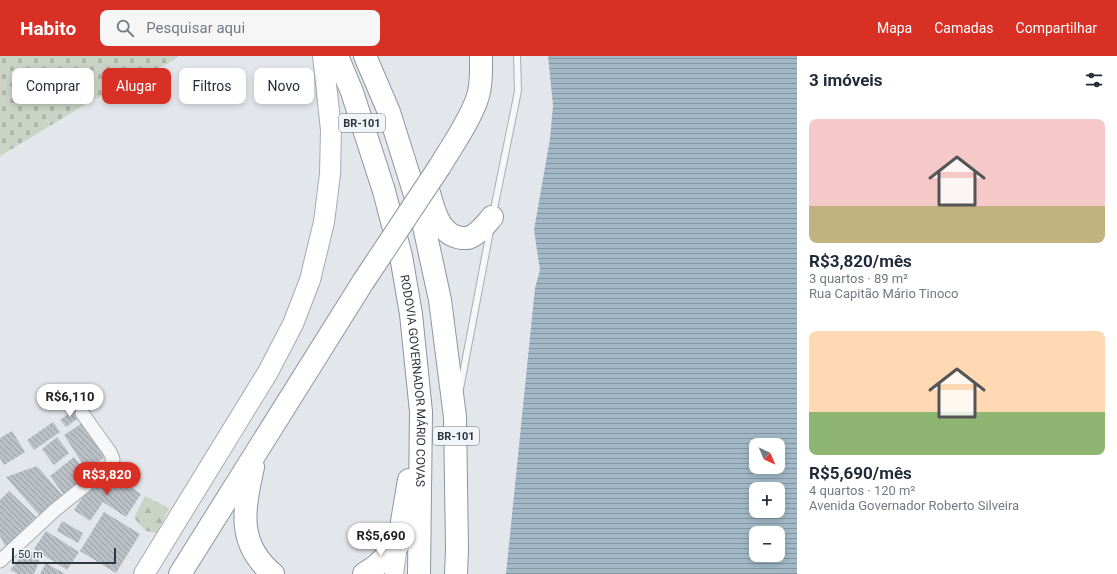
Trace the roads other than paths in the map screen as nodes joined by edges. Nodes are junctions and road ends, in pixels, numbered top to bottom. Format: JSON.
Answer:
{"nodes":[{"id":1,"x":323,"y":56,"type":"edge"},
{"id":2,"x":337,"y":56,"type":"edge"},
{"id":3,"x":481,"y":56,"type":"edge"},
{"id":4,"x":517,"y":56,"type":"edge"},
{"id":5,"x":367,"y":62,"type":"edge"},
{"id":6,"x":492,"y":217,"type":"junction"},
{"id":7,"x":421,"y":412,"type":"junction"},
{"id":8,"x":82,"y":413,"type":"dead end"},
{"id":9,"x":455,"y":417,"type":"junction"},
{"id":10,"x":255,"y":456,"type":"junction"},
{"id":11,"x":398,"y":545,"type":"junction"},
{"id":12,"x":0,"y":561,"type":"edge"},
{"id":13,"x":144,"y":574,"type":"edge"},
{"id":14,"x":180,"y":574,"type":"edge"},
{"id":15,"x":273,"y":574,"type":"edge"},
{"id":16,"x":364,"y":574,"type":"edge"},
{"id":17,"x":394,"y":574,"type":"edge"},
{"id":18,"x":419,"y":574,"type":"edge"},
{"id":19,"x":456,"y":574,"type":"edge"}],
"edges":[{"from":1,"to":13,"type":"main road"},
{"from":2,"to":7,"type":"highway","name":"RODOVIA GOVERNADOR MÁRIO COVAS","number":"BR-101"},
{"from":3,"to":10,"type":"highway","bridge":true},
{"from":4,"to":6,"type":"lane"},
{"from":5,"to":6,"type":"highway"},
{"from":5,"to":9,"type":"highway","number":"BR-101"},
{"from":6,"to":9,"type":"lane"},
{"from":7,"to":11,"type":"highway"},
{"from":7,"to":18,"type":"highway","name":"RODOVIA GOVERNADOR MÁRIO COVAS","number":"BR-101"},
{"from":8,"to":12,"type":"street"},
{"from":9,"to":19,"type":"highway","number":"BR-101"},
{"from":10,"to":14,"type":"highway"},
{"from":10,"to":15,"type":"highway"},
{"from":11,"to":16,"type":"highway"},
{"from":11,"to":17,"type":"main road"}]}
